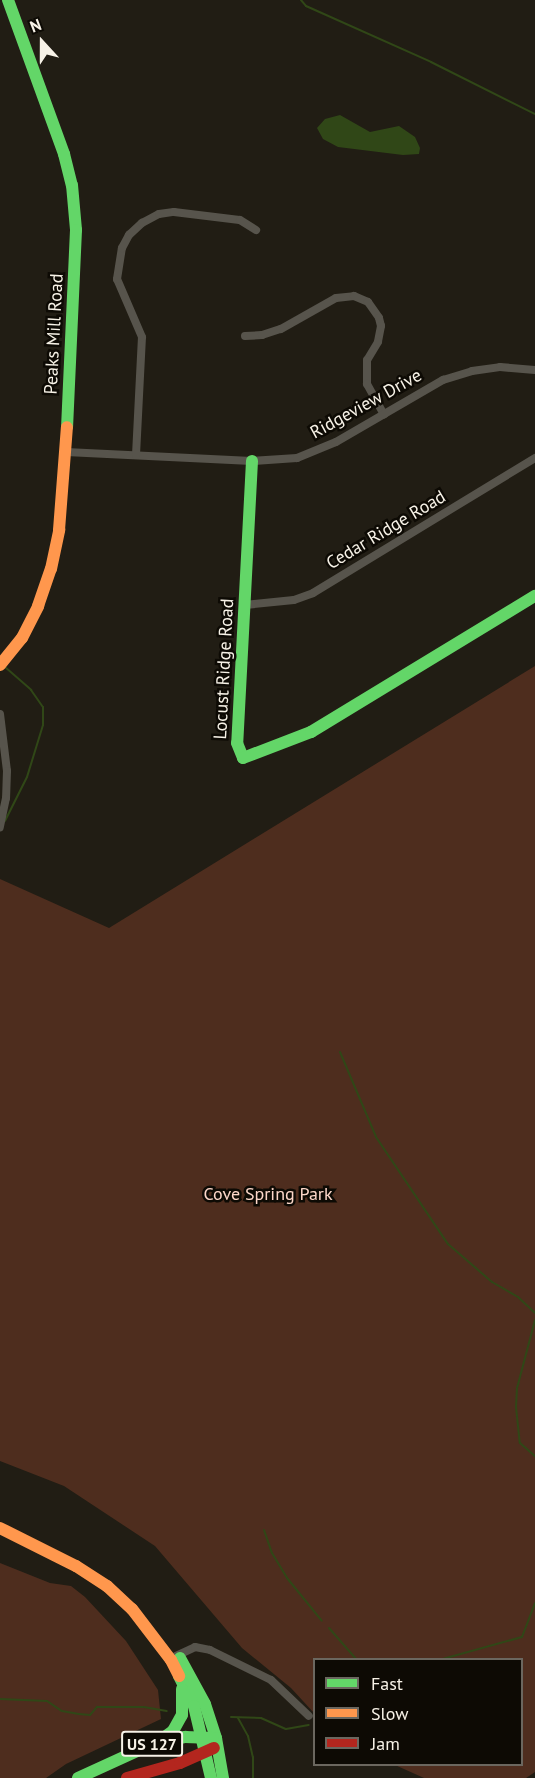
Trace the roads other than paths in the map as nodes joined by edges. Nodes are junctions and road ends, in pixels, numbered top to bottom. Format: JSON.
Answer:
{"nodes":[{"id":1,"x":8,"y":0,"type":"edge"},
{"id":2,"x":256,"y":230,"type":"dead end"},
{"id":3,"x":245,"y":336,"type":"dead end"},
{"id":4,"x":535,"y":370,"type":"edge"},
{"id":5,"x":384,"y":415,"type":"junction"},
{"id":6,"x":66,"y":452,"type":"junction"},
{"id":7,"x":136,"y":455,"type":"junction"},
{"id":8,"x":535,"y":458,"type":"edge"},
{"id":9,"x":252,"y":461,"type":"junction"},
{"id":10,"x":535,"y":596,"type":"edge"},
{"id":11,"x":245,"y":604,"type":"junction"},
{"id":12,"x":0,"y":665,"type":"edge"},
{"id":13,"x":0,"y":714,"type":"edge"},
{"id":14,"x":0,"y":827,"type":"edge"},
{"id":15,"x":0,"y":1528,"type":"edge"},
{"id":16,"x":175,"y":1657,"type":"junction"},
{"id":17,"x":180,"y":1677,"type":"junction"},
{"id":18,"x":309,"y":1716,"type":"dead end"},
{"id":19,"x":211,"y":1743,"type":"junction"},
{"id":20,"x":148,"y":1746,"type":"junction"},
{"id":21,"x":78,"y":1778,"type":"edge"},
{"id":22,"x":127,"y":1778,"type":"edge"},
{"id":23,"x":211,"y":1778,"type":"edge"},
{"id":24,"x":223,"y":1778,"type":"edge"}],
"edges":[{"from":1,"to":6,"type":"main road","name":"Peaks Mill Road"},
{"from":2,"to":7,"type":"street"},
{"from":3,"to":5,"type":"street"},
{"from":4,"to":5,"type":"street","name":"Ridgeview Drive"},
{"from":5,"to":9,"type":"street","name":"Ridgeview Drive"},
{"from":6,"to":7,"type":"street","name":"Ridgeview Drive"},
{"from":6,"to":12,"type":"main road","name":"Peaks Mill Road"},
{"from":7,"to":9,"type":"street","name":"Ridgeview Drive"},
{"from":8,"to":11,"type":"street","name":"Cedar Ridge Road"},
{"from":9,"to":11,"type":"main road","name":"Locust Ridge Road"},
{"from":10,"to":11,"type":"main road","name":"Locust Ridge Road"},
{"from":13,"to":14,"type":"street"},
{"from":15,"to":16,"type":"main road","number":"US 127"},
{"from":16,"to":17,"type":"main road","number":"US 127"},
{"from":16,"to":18,"type":"street"},
{"from":16,"to":19,"type":"main road","number":"US 127"},
{"from":17,"to":19,"type":"main road"},
{"from":17,"to":20,"type":"main road","number":"US 127"},
{"from":19,"to":20,"type":"main road"},
{"from":19,"to":22,"type":"main road"},
{"from":19,"to":23,"type":"main road"},
{"from":19,"to":24,"type":"main road","number":"US 127"},
{"from":20,"to":21,"type":"main road","number":"US 127"}]}
